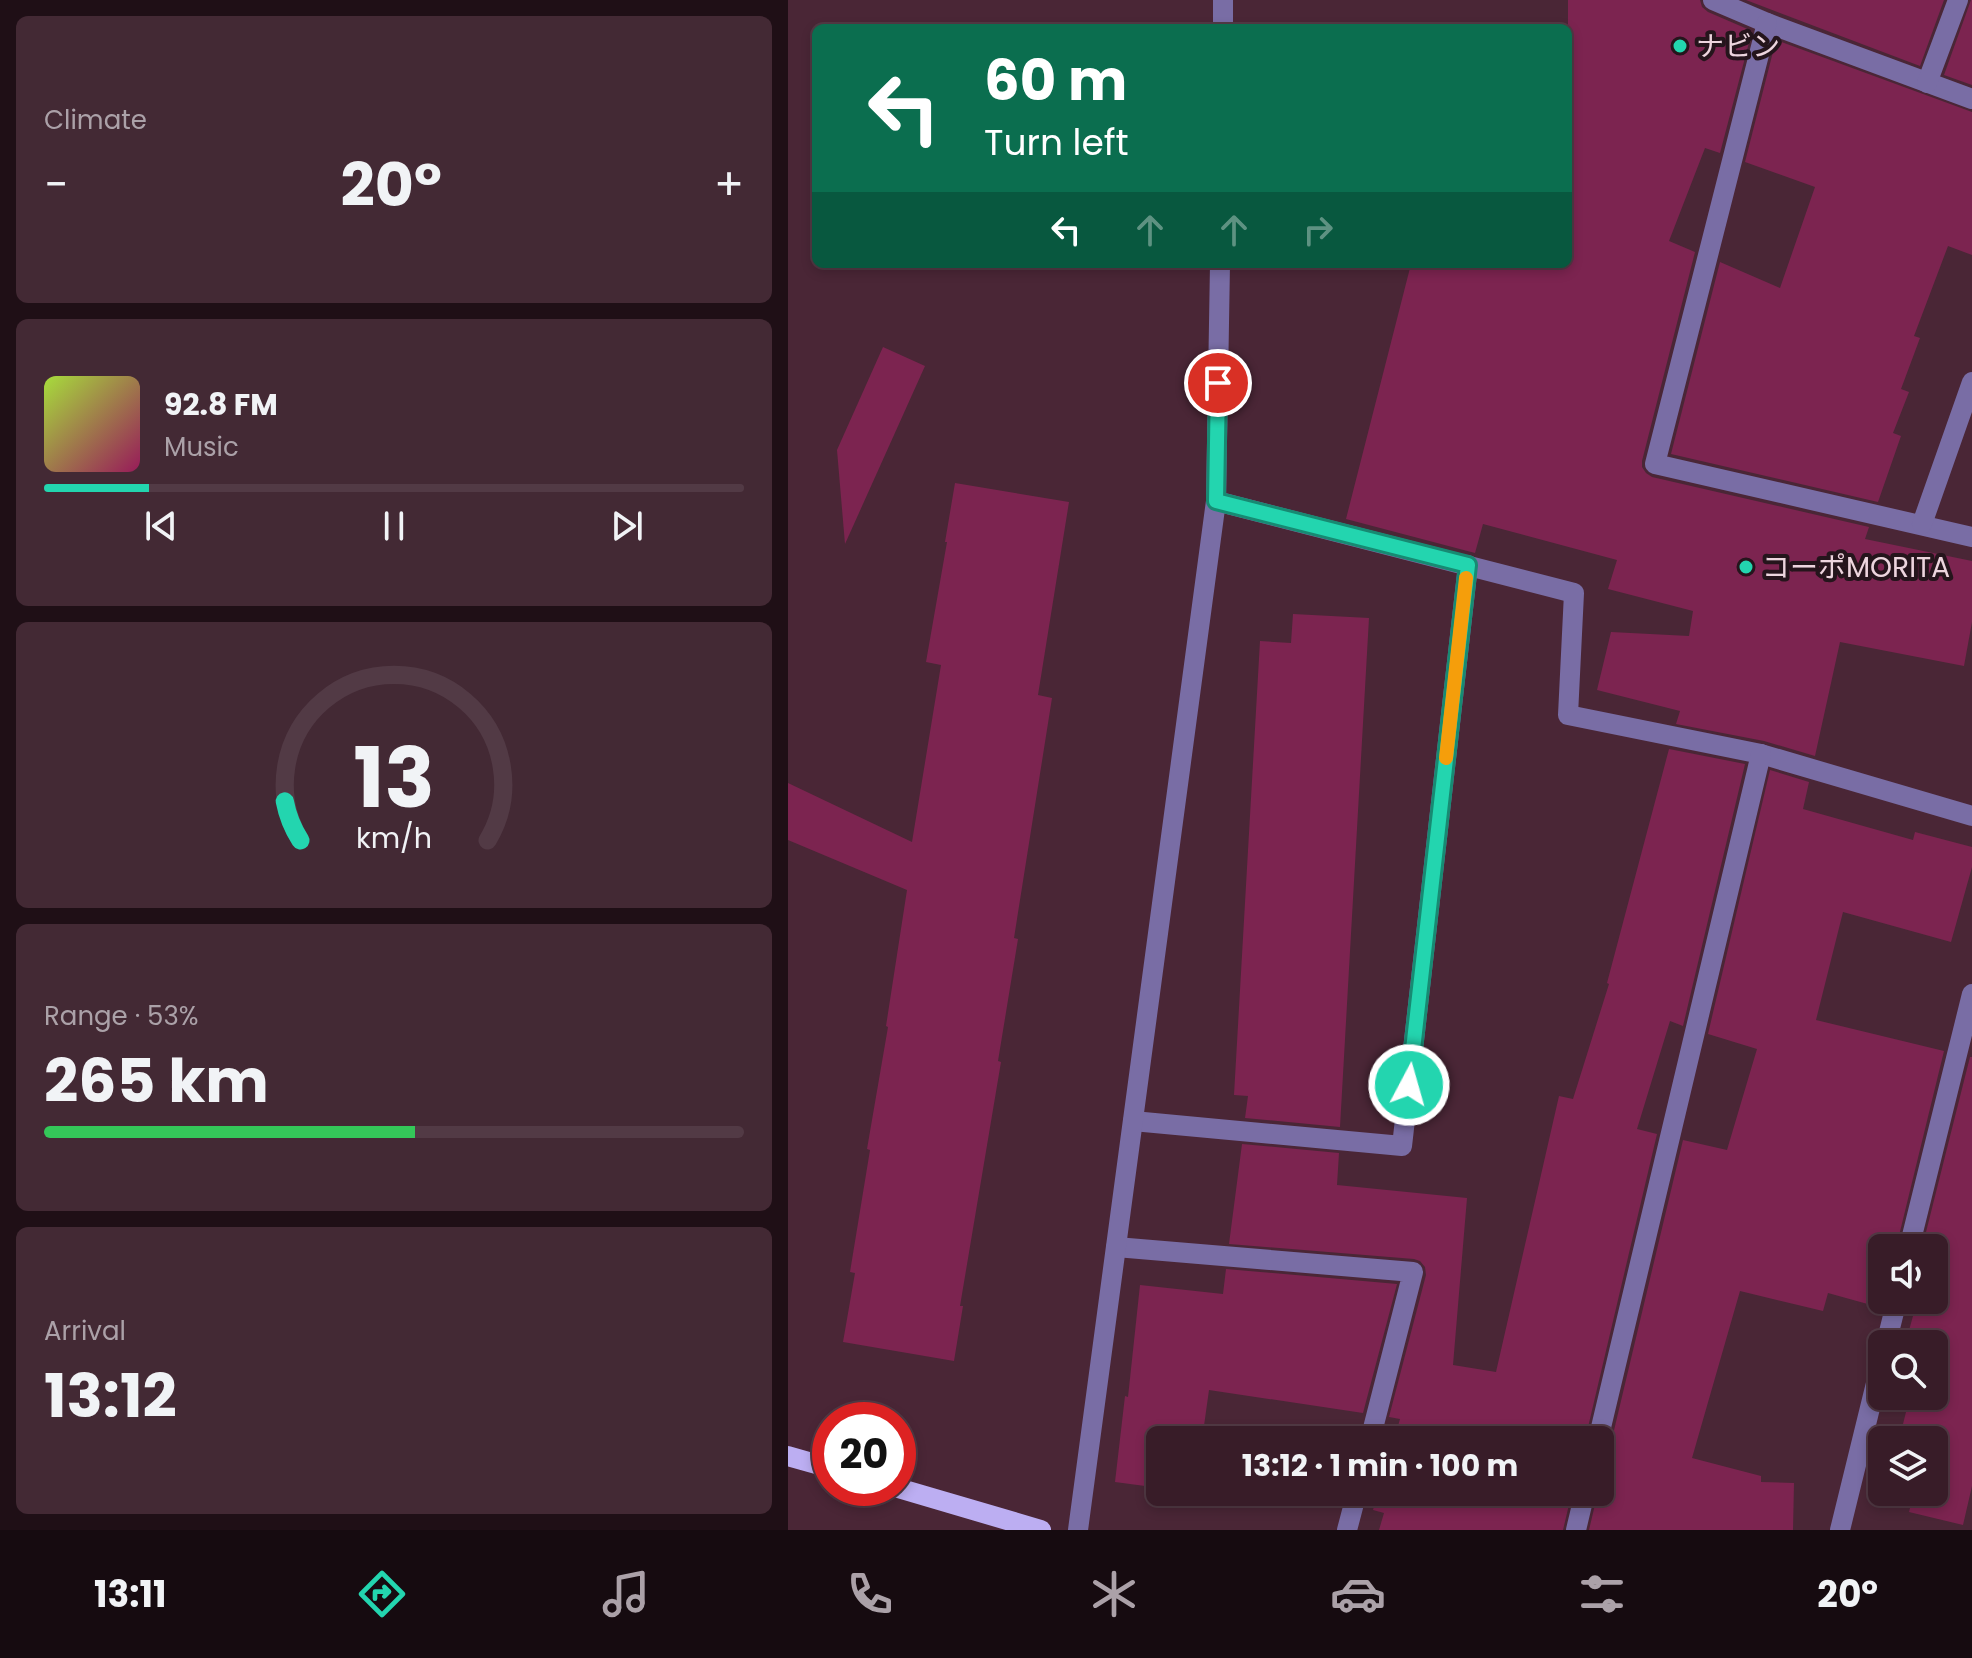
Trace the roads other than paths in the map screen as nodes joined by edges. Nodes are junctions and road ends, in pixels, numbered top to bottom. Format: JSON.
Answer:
{"nodes":[{"id":1,"x":1223,"y":0,"type":"edge"},
{"id":2,"x":1713,"y":0,"type":"edge"},
{"id":3,"x":1958,"y":0,"type":"edge"},
{"id":4,"x":1767,"y":23,"type":"junction"},
{"id":5,"x":1223,"y":24,"type":"edge"},
{"id":6,"x":1927,"y":83,"type":"junction"},
{"id":7,"x":1972,"y":99,"type":"edge"},
{"id":8,"x":1220,"y":268,"type":"edge"},
{"id":9,"x":1972,"y":382,"type":"edge"},
{"id":10,"x":1216,"y":501,"type":"junction"},
{"id":11,"x":1922,"y":524,"type":"junction"},
{"id":12,"x":1972,"y":537,"type":"edge"},
{"id":13,"x":1468,"y":565,"type":"junction"},
{"id":14,"x":1761,"y":754,"type":"junction"},
{"id":15,"x":1972,"y":816,"type":"edge"},
{"id":16,"x":1972,"y":994,"type":"edge"},
{"id":17,"x":1133,"y":1121,"type":"junction"},
{"id":18,"x":1912,"y":1234,"type":"edge"},
{"id":19,"x":1116,"y":1247,"type":"junction"},
{"id":20,"x":1869,"y":1410,"type":"edge"},
{"id":21,"x":1374,"y":1426,"type":"edge"},
{"id":22,"x":1601,"y":1426,"type":"edge"},
{"id":23,"x":788,"y":1456,"type":"edge"},
{"id":24,"x":812,"y":1463,"type":"edge"},
{"id":25,"x":916,"y":1493,"type":"edge"},
{"id":26,"x":1353,"y":1506,"type":"edge"},
{"id":27,"x":1582,"y":1506,"type":"edge"},
{"id":28,"x":1041,"y":1530,"type":"edge"},
{"id":29,"x":1078,"y":1530,"type":"edge"},
{"id":30,"x":1347,"y":1530,"type":"edge"},
{"id":31,"x":1576,"y":1530,"type":"edge"},
{"id":32,"x":1840,"y":1530,"type":"edge"}],
"edges":[{"from":1,"to":5,"type":"street"},
{"from":2,"to":4,"type":"street"},
{"from":3,"to":6,"type":"street"},
{"from":4,"to":6,"type":"street"},
{"from":4,"to":11,"type":"street"},
{"from":6,"to":7,"type":"street"},
{"from":8,"to":10,"type":"street"},
{"from":9,"to":11,"type":"street"},
{"from":10,"to":13,"type":"street"},
{"from":10,"to":17,"type":"street"},
{"from":11,"to":12,"type":"street"},
{"from":13,"to":14,"type":"street"},
{"from":13,"to":17,"type":"street"},
{"from":14,"to":15,"type":"street"},
{"from":14,"to":22,"type":"street"},
{"from":16,"to":18,"type":"street"},
{"from":17,"to":19,"type":"street"},
{"from":19,"to":21,"type":"street"},
{"from":19,"to":29,"type":"street"},
{"from":20,"to":32,"type":"street"},
{"from":23,"to":24,"type":"main road"},
{"from":25,"to":28,"type":"main road"},
{"from":26,"to":30,"type":"street"},
{"from":27,"to":31,"type":"street"}]}
